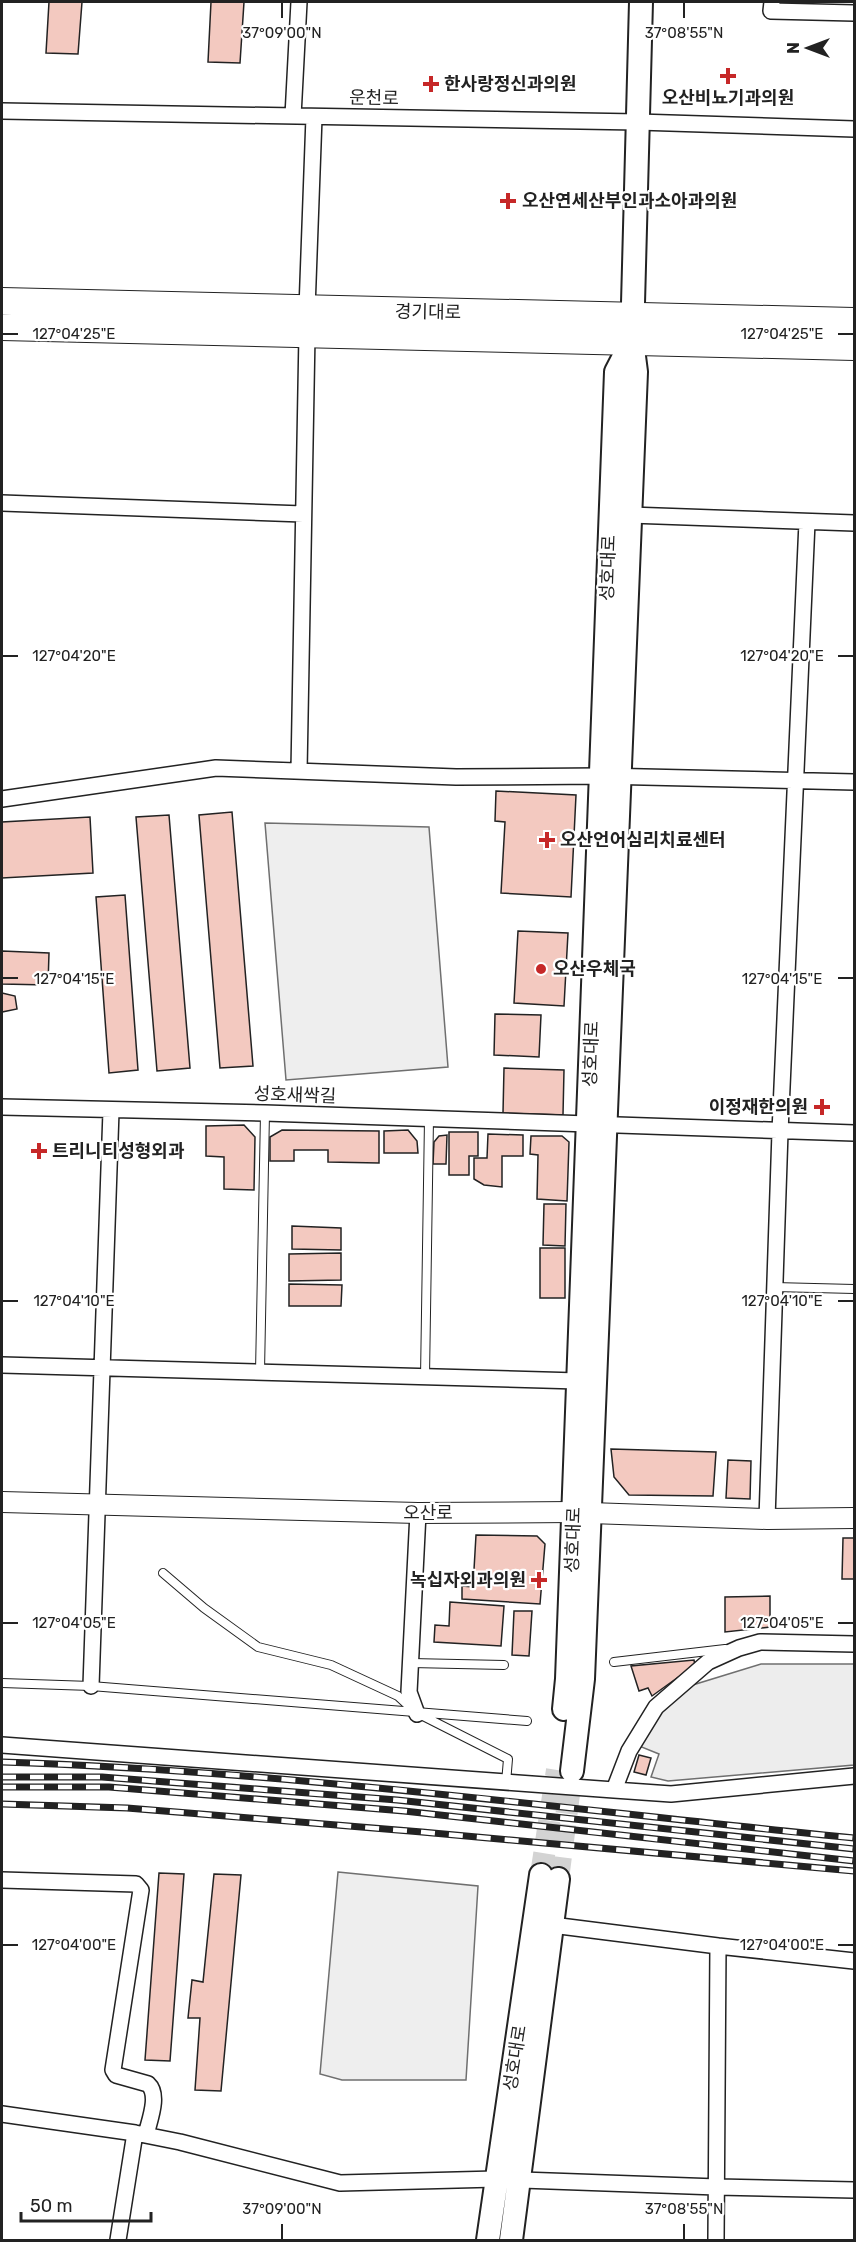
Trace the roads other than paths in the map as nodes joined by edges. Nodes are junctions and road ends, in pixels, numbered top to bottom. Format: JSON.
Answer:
{"nodes":[{"id":1,"x":299,"y":2,"type":"edge"},
{"id":2,"x":641,"y":2,"type":"edge"},
{"id":3,"x":772,"y":2,"type":"edge"},
{"id":4,"x":855,"y":13,"type":"edge"},
{"id":5,"x":2,"y":111,"type":"edge"},
{"id":6,"x":293,"y":116,"type":"junction"},
{"id":7,"x":314,"y":117,"type":"junction"},
{"id":8,"x":638,"y":122,"type":"junction"},
{"id":9,"x":855,"y":129,"type":"edge"},
{"id":10,"x":2,"y":301,"type":"edge"},
{"id":11,"x":307,"y":309,"type":"junction"},
{"id":12,"x":855,"y":321,"type":"edge"},
{"id":13,"x":2,"y":327,"type":"edge"},
{"id":14,"x":632,"y":329,"type":"junction"},
{"id":15,"x":307,"y":334,"type":"junction"},
{"id":16,"x":855,"y":346,"type":"edge"},
{"id":17,"x":2,"y":503,"type":"edge"},
{"id":18,"x":303,"y":514,"type":"junction"},
{"id":19,"x":630,"y":515,"type":"junction"},
{"id":20,"x":807,"y":522,"type":"junction"},
{"id":21,"x":855,"y":523,"type":"edge"},
{"id":22,"x":299,"y":771,"type":"junction"},
{"id":23,"x":610,"y":776,"type":"junction"},
{"id":24,"x":796,"y":780,"type":"junction"},
{"id":25,"x":855,"y":782,"type":"edge"},
{"id":26,"x":2,"y":799,"type":"edge"},
{"id":27,"x":2,"y":1107,"type":"edge"},
{"id":28,"x":111,"y":1111,"type":"junction"},
{"id":29,"x":265,"y":1113,"type":"junction"},
{"id":30,"x":429,"y":1119,"type":"junction"},
{"id":31,"x":597,"y":1124,"type":"junction"},
{"id":32,"x":780,"y":1131,"type":"junction"},
{"id":33,"x":855,"y":1133,"type":"edge"},
{"id":34,"x":774,"y":1287,"type":"junction"},
{"id":35,"x":855,"y":1289,"type":"edge"},
{"id":36,"x":2,"y":1365,"type":"edge"},
{"id":37,"x":102,"y":1368,"type":"junction"},
{"id":38,"x":260,"y":1372,"type":"junction"},
{"id":39,"x":425,"y":1377,"type":"junction"},
{"id":40,"x":579,"y":1382,"type":"junction"},
{"id":41,"x":2,"y":1502,"type":"edge"},
{"id":42,"x":97,"y":1505,"type":"junction"},
{"id":43,"x":582,"y":1512,"type":"junction"},
{"id":44,"x":418,"y":1513,"type":"junction"},
{"id":45,"x":855,"y":1518,"type":"edge"},
{"id":46,"x":767,"y":1519,"type":"junction"},
{"id":47,"x":163,"y":1573,"type":"dead end"},
{"id":48,"x":855,"y":1644,"type":"edge"},
{"id":49,"x":739,"y":1648,"type":"junction"},
{"id":50,"x":614,"y":1662,"type":"dead end"},
{"id":51,"x":411,"y":1663,"type":"junction"},
{"id":52,"x":504,"y":1665,"type":"dead end"},
{"id":53,"x":2,"y":1683,"type":"edge"},
{"id":54,"x":91,"y":1686,"type":"junction"},
{"id":55,"x":417,"y":1714,"type":"junction"},
{"id":56,"x":527,"y":1721,"type":"dead end"},
{"id":57,"x":2,"y":1745,"type":"edge"},
{"id":58,"x":565,"y":1770,"type":"tunnel mouth"},
{"id":59,"x":855,"y":1776,"type":"edge"},
{"id":60,"x":506,"y":1783,"type":"junction"},
{"id":61,"x":614,"y":1790,"type":"junction"},
{"id":62,"x":2,"y":1880,"type":"edge"},
{"id":63,"x":552,"y":1924,"type":"junction"},
{"id":64,"x":718,"y":1946,"type":"junction"},
{"id":65,"x":855,"y":1961,"type":"edge"},
{"id":66,"x":2,"y":2114,"type":"edge"},
{"id":67,"x":140,"y":2134,"type":"junction"},
{"id":68,"x":496,"y":2179,"type":"junction"},
{"id":69,"x":519,"y":2180,"type":"junction"},
{"id":70,"x":717,"y":2187,"type":"junction"},
{"id":71,"x":855,"y":2190,"type":"edge"},
{"id":72,"x":118,"y":2241,"type":"edge"},
{"id":73,"x":488,"y":2241,"type":"edge"},
{"id":74,"x":511,"y":2241,"type":"edge"},
{"id":75,"x":716,"y":2241,"type":"edge"}],
"edges":[{"from":1,"to":6,"type":"street"},
{"from":2,"to":8,"type":"main road","name":"성호대로"},
{"from":3,"to":4,"type":"street"},
{"from":5,"to":6,"type":"street","name":"운천로"},
{"from":6,"to":7,"type":"street","name":"운천로"},
{"from":7,"to":8,"type":"street","name":"운천로"},
{"from":7,"to":11,"type":"street"},
{"from":8,"to":9,"type":"street","name":"운천로"},
{"from":8,"to":14,"type":"main road","name":"성호대로"},
{"from":10,"to":11,"type":"main road","name":"경기대로"},
{"from":11,"to":14,"type":"main road","name":"경기대로"},
{"from":12,"to":14,"type":"main road","name":"경기대로"},
{"from":13,"to":15,"type":"main road","name":"경기대로"},
{"from":14,"to":15,"type":"main road","name":"경기대로"},
{"from":14,"to":16,"type":"main road","name":"경기대로"},
{"from":14,"to":19,"type":"main road","name":"성호대로"},
{"from":14,"to":23,"type":"main road","name":"성호대로"},
{"from":15,"to":18,"type":"street"},
{"from":17,"to":18,"type":"street"},
{"from":18,"to":22,"type":"street"},
{"from":19,"to":20,"type":"street"},
{"from":19,"to":23,"type":"main road","name":"성호대로"},
{"from":20,"to":21,"type":"street"},
{"from":20,"to":24,"type":"street"},
{"from":22,"to":23,"type":"street"},
{"from":22,"to":26,"type":"street"},
{"from":23,"to":24,"type":"street"},
{"from":23,"to":31,"type":"main road","name":"성호대로"},
{"from":24,"to":25,"type":"street"},
{"from":24,"to":32,"type":"street"},
{"from":27,"to":28,"type":"street","name":"성호새싹길"},
{"from":28,"to":29,"type":"street","name":"성호새싹길"},
{"from":28,"to":37,"type":"street"},
{"from":29,"to":30,"type":"street","name":"성호새싹길"},
{"from":29,"to":38,"type":"lane"},
{"from":30,"to":31,"type":"street","name":"성호새싹길"},
{"from":30,"to":39,"type":"lane"},
{"from":31,"to":32,"type":"street","name":"성호새싹길"},
{"from":31,"to":40,"type":"main road","name":"성호대로"},
{"from":31,"to":43,"type":"main road","name":"성호대로"},
{"from":32,"to":33,"type":"street","name":"성호새싹길"},
{"from":32,"to":34,"type":"street"},
{"from":34,"to":35,"type":"lane"},
{"from":34,"to":46,"type":"street"},
{"from":36,"to":37,"type":"street"},
{"from":37,"to":38,"type":"street"},
{"from":37,"to":42,"type":"street"},
{"from":38,"to":39,"type":"street"},
{"from":39,"to":40,"type":"street"},
{"from":40,"to":43,"type":"main road","name":"성호대로"},
{"from":41,"to":42,"type":"street","name":"오산로"},
{"from":42,"to":44,"type":"street","name":"오산로"},
{"from":42,"to":54,"type":"street"},
{"from":43,"to":44,"type":"street","name":"오산로"},
{"from":43,"to":46,"type":"street","name":"오산로"},
{"from":43,"to":58,"type":"main road","name":"성호대로"},
{"from":44,"to":51,"type":"street"},
{"from":45,"to":46,"type":"street","name":"오산로"},
{"from":47,"to":55,"type":"lane"},
{"from":48,"to":49,"type":"street"},
{"from":49,"to":50,"type":"lane"},
{"from":49,"to":61,"type":"street"},
{"from":51,"to":52,"type":"lane"},
{"from":51,"to":55,"type":"street"},
{"from":53,"to":54,"type":"lane"},
{"from":54,"to":55,"type":"lane"},
{"from":55,"to":56,"type":"lane"},
{"from":55,"to":60,"type":"lane"},
{"from":57,"to":60,"type":"street"},
{"from":59,"to":61,"type":"street"},
{"from":60,"to":61,"type":"street"},
{"from":62,"to":67,"type":"street"},
{"from":63,"to":64,"type":"street"},
{"from":63,"to":68,"type":"main road","name":"성호대로"},
{"from":63,"to":69,"type":"main road","name":"성호대로"},
{"from":64,"to":65,"type":"street"},
{"from":64,"to":70,"type":"street"},
{"from":66,"to":67,"type":"street"},
{"from":67,"to":68,"type":"street"},
{"from":67,"to":72,"type":"street"},
{"from":68,"to":69,"type":"street"},
{"from":68,"to":73,"type":"main road","name":"성호대로"},
{"from":69,"to":70,"type":"street"},
{"from":69,"to":74,"type":"main road","name":"성호대로"},
{"from":70,"to":71,"type":"street"},
{"from":70,"to":75,"type":"street"}]}
